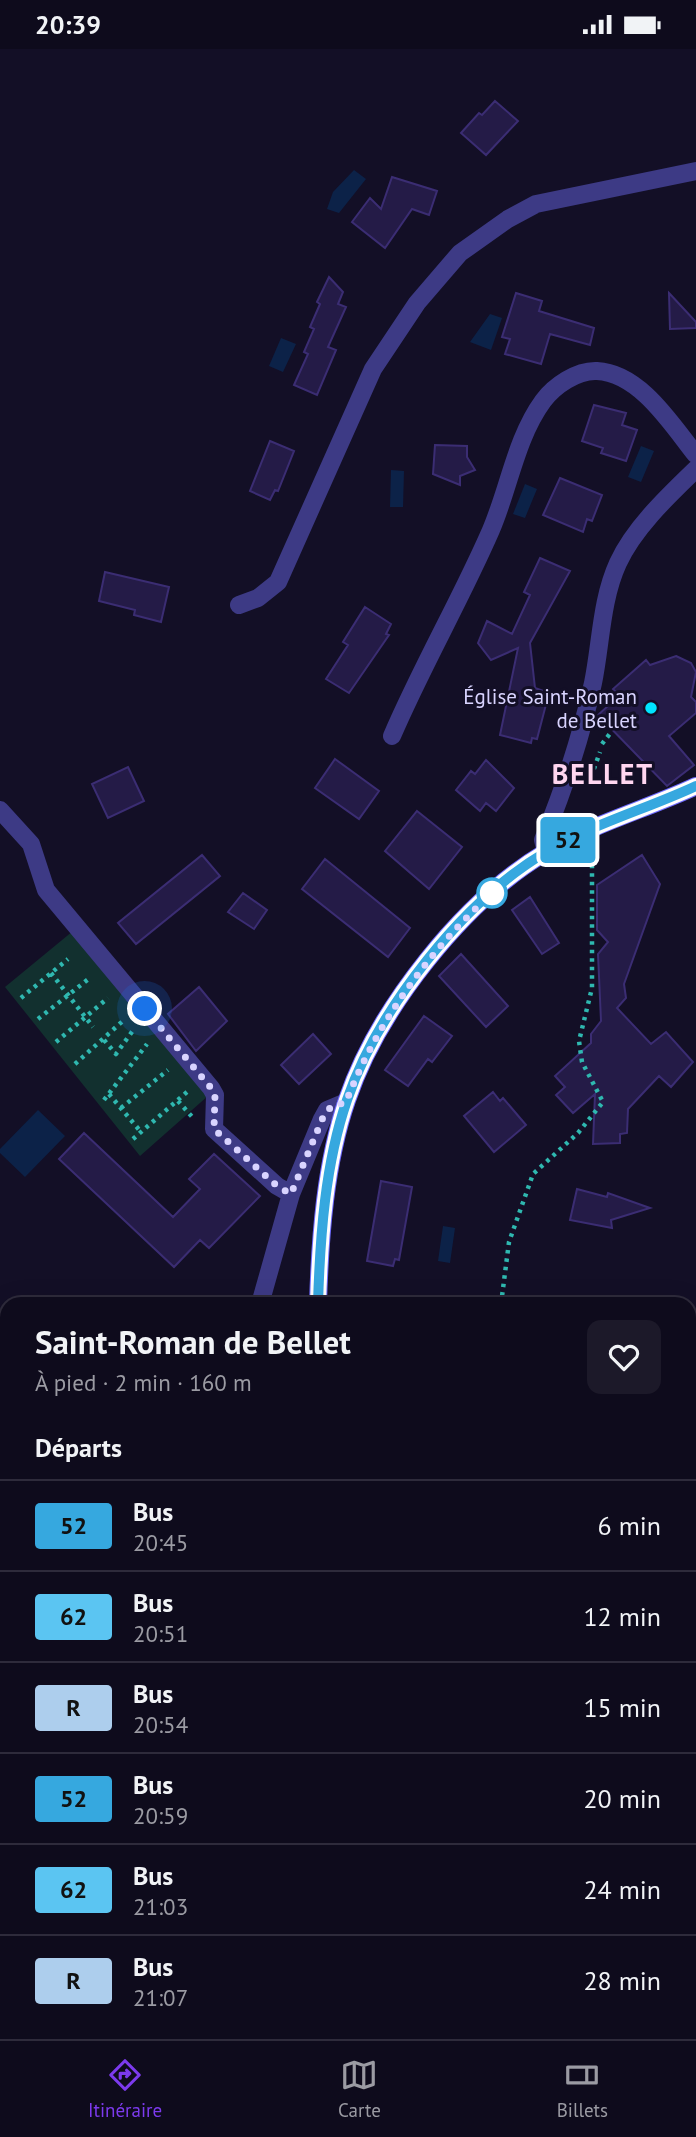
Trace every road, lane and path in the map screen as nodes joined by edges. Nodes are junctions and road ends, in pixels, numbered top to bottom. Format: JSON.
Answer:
{"nodes":[{"id":1,"x":696,"y":171,"type":"edge"},
{"id":2,"x":696,"y":455,"type":"edge"},
{"id":3,"x":696,"y":469,"type":"edge"},
{"id":4,"x":239,"y":605,"type":"dead end"},
{"id":5,"x":612,"y":731,"type":"dead end"},
{"id":6,"x":392,"y":736,"type":"dead end"},
{"id":7,"x":603,"y":740,"type":"dead end"},
{"id":8,"x":696,"y":786,"type":"edge"},
{"id":9,"x":0,"y":810,"type":"edge"},
{"id":10,"x":592,"y":830,"type":"junction"},
{"id":11,"x":546,"y":852,"type":"junction"},
{"id":12,"x":68,"y":959,"type":"dead end"},
{"id":13,"x":51,"y":973,"type":"junction"},
{"id":14,"x":90,"y":977,"type":"dead end"},
{"id":15,"x":100,"y":989,"type":"dead end"},
{"id":16,"x":68,"y":995,"type":"junction"},
{"id":17,"x":20,"y":997,"type":"dead end"},
{"id":18,"x":108,"y":998,"type":"junction"},
{"id":19,"x":114,"y":1006,"type":"dead end"},
{"id":20,"x":121,"y":1013,"type":"dead end"},
{"id":21,"x":86,"y":1017,"type":"junction"},
{"id":22,"x":38,"y":1019,"type":"dead end"},
{"id":23,"x":93,"y":1027,"type":"dead end"},
{"id":24,"x":104,"y":1040,"type":"junction"},
{"id":25,"x":56,"y":1042,"type":"dead end"},
{"id":26,"x":147,"y":1044,"type":"junction"},
{"id":27,"x":154,"y":1052,"type":"dead end"},
{"id":28,"x":161,"y":1061,"type":"dead end"},
{"id":29,"x":75,"y":1064,"type":"dead end"},
{"id":30,"x":168,"y":1069,"type":"junction"},
{"id":31,"x":175,"y":1077,"type":"dead end"},
{"id":32,"x":181,"y":1085,"type":"dead end"},
{"id":33,"x":109,"y":1094,"type":"junction"},
{"id":34,"x":104,"y":1100,"type":"dead end"},
{"id":35,"x":346,"y":1102,"type":"junction"},
{"id":36,"x":121,"y":1108,"type":"junction"},
{"id":37,"x":141,"y":1132,"type":"junction"},
{"id":38,"x":134,"y":1139,"type":"dead end"},
{"id":39,"x":291,"y":1194,"type":"junction"},
{"id":40,"x":262,"y":1297,"type":"edge"},
{"id":41,"x":318,"y":1297,"type":"edge"},
{"id":42,"x":502,"y":1297,"type":"edge"}],
"edges":[{"from":1,"to":4,"type":"street"},
{"from":2,"to":6,"type":"street"},
{"from":3,"to":11,"type":"street"},
{"from":5,"to":7,"type":"path"},
{"from":8,"to":10,"type":"main road"},
{"from":9,"to":39,"type":"street"},
{"from":10,"to":11,"type":"main road"},
{"from":10,"to":42,"type":"path"},
{"from":11,"to":35,"type":"main road"},
{"from":12,"to":13,"type":"path"},
{"from":13,"to":16,"type":"path"},
{"from":13,"to":17,"type":"path"},
{"from":14,"to":16,"type":"path"},
{"from":15,"to":18,"type":"path"},
{"from":16,"to":21,"type":"path"},
{"from":16,"to":22,"type":"path"},
{"from":18,"to":19,"type":"path"},
{"from":18,"to":21,"type":"path"},
{"from":20,"to":24,"type":"path"},
{"from":21,"to":23,"type":"path"},
{"from":21,"to":25,"type":"path"},
{"from":24,"to":26,"type":"path"},
{"from":24,"to":29,"type":"path"},
{"from":26,"to":27,"type":"path"},
{"from":26,"to":33,"type":"path"},
{"from":28,"to":30,"type":"path"},
{"from":30,"to":31,"type":"path"},
{"from":30,"to":36,"type":"path"},
{"from":32,"to":37,"type":"path"},
{"from":33,"to":34,"type":"path"},
{"from":33,"to":36,"type":"path"},
{"from":35,"to":39,"type":"street"},
{"from":35,"to":41,"type":"main road"},
{"from":36,"to":37,"type":"path"},
{"from":37,"to":38,"type":"path"},
{"from":39,"to":40,"type":"street"}]}
